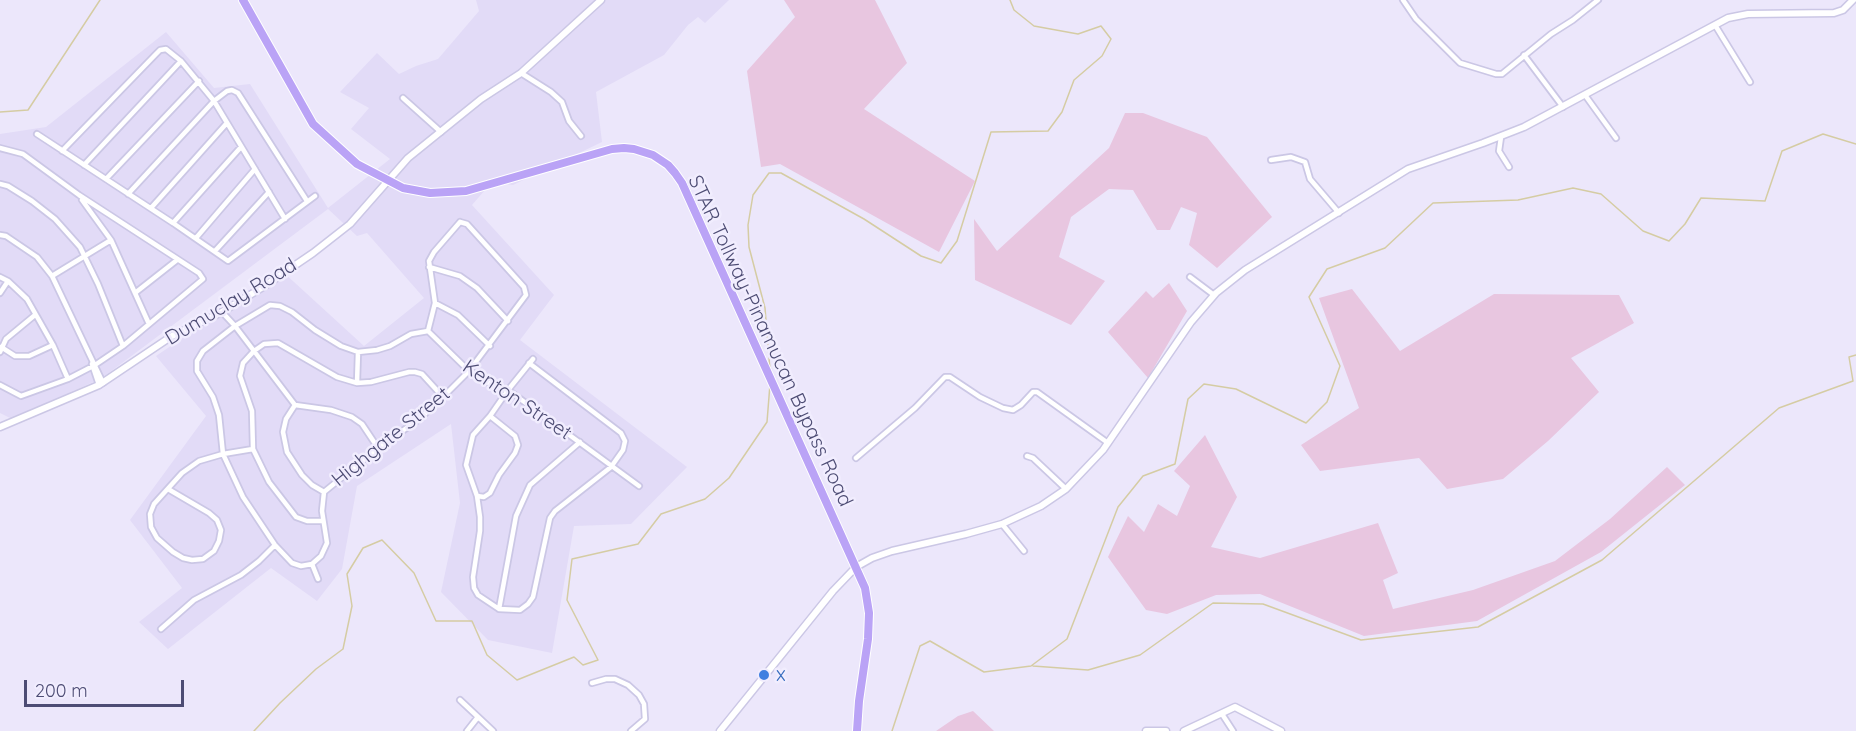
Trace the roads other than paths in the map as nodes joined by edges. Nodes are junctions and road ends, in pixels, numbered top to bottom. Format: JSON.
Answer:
{"nodes":[{"id":1,"x":243,"y":0,"type":"edge"},
{"id":2,"x":601,"y":0,"type":"edge"},
{"id":3,"x":1403,"y":0,"type":"edge"},
{"id":4,"x":1598,"y":0,"type":"edge"},
{"id":5,"x":1853,"y":0,"type":"edge"},
{"id":6,"x":1715,"y":25,"type":"junction"},
{"id":7,"x":1524,"y":56,"type":"junction"},
{"id":8,"x":181,"y":61,"type":"junction"},
{"id":9,"x":521,"y":73,"type":"junction"},
{"id":10,"x":199,"y":81,"type":"junction"},
{"id":11,"x":1750,"y":82,"type":"dead end"},
{"id":12,"x":1585,"y":95,"type":"junction"},
{"id":13,"x":403,"y":98,"type":"dead end"},
{"id":14,"x":214,"y":101,"type":"junction"},
{"id":15,"x":1563,"y":107,"type":"junction"},
{"id":16,"x":226,"y":124,"type":"junction"},
{"id":17,"x":441,"y":132,"type":"junction"},
{"id":18,"x":38,"y":134,"type":"dead end"},
{"id":19,"x":581,"y":136,"type":"dead end"},
{"id":20,"x":1501,"y":137,"type":"junction"},
{"id":21,"x":1616,"y":138,"type":"dead end"},
{"id":22,"x":241,"y":147,"type":"junction"},
{"id":23,"x":0,"y":148,"type":"edge"},
{"id":24,"x":62,"y":151,"type":"junction"},
{"id":25,"x":1270,"y":160,"type":"dead end"},
{"id":26,"x":84,"y":165,"type":"junction"},
{"id":27,"x":1509,"y":167,"type":"dead end"},
{"id":28,"x":255,"y":169,"type":"junction"},
{"id":29,"x":106,"y":179,"type":"junction"},
{"id":30,"x":389,"y":180,"type":"junction"},
{"id":31,"x":0,"y":184,"type":"edge"},
{"id":32,"x":269,"y":192,"type":"junction"},
{"id":33,"x":128,"y":194,"type":"junction"},
{"id":34,"x":79,"y":195,"type":"junction"},
{"id":35,"x":315,"y":196,"type":"dead end"},
{"id":36,"x":307,"y":201,"type":"junction"},
{"id":37,"x":151,"y":208,"type":"junction"},
{"id":38,"x":1339,"y":213,"type":"junction"},
{"id":39,"x":285,"y":219,"type":"junction"},
{"id":40,"x":173,"y":222,"type":"junction"},
{"id":41,"x":0,"y":235,"type":"edge"},
{"id":42,"x":196,"y":238,"type":"junction"},
{"id":43,"x":111,"y":240,"type":"junction"},
{"id":44,"x":214,"y":251,"type":"junction"},
{"id":45,"x":86,"y":256,"type":"junction"},
{"id":46,"x":177,"y":260,"type":"junction"},
{"id":47,"x":429,"y":267,"type":"junction"},
{"id":48,"x":52,"y":276,"type":"junction"},
{"id":49,"x":0,"y":277,"type":"edge"},
{"id":50,"x":1190,"y":277,"type":"dead end"},
{"id":51,"x":8,"y":281,"type":"junction"},
{"id":52,"x":0,"y":293,"type":"edge"},
{"id":53,"x":135,"y":293,"type":"junction"},
{"id":54,"x":1214,"y":295,"type":"junction"},
{"id":55,"x":435,"y":303,"type":"junction"},
{"id":56,"x":222,"y":312,"type":"junction"},
{"id":57,"x":35,"y":315,"type":"junction"},
{"id":58,"x":508,"y":321,"type":"junction"},
{"id":59,"x":149,"y":324,"type":"junction"},
{"id":60,"x":235,"y":326,"type":"junction"},
{"id":61,"x":428,"y":331,"type":"junction"},
{"id":62,"x":53,"y":345,"type":"junction"},
{"id":63,"x":123,"y":346,"type":"junction"},
{"id":64,"x":490,"y":346,"type":"junction"},
{"id":65,"x":1,"y":349,"type":"edge"},
{"id":66,"x":254,"y":351,"type":"junction"},
{"id":67,"x":358,"y":352,"type":"junction"},
{"id":68,"x":93,"y":365,"type":"junction"},
{"id":69,"x":469,"y":371,"type":"junction"},
{"id":70,"x":68,"y":379,"type":"junction"},
{"id":71,"x":357,"y":383,"type":"junction"},
{"id":72,"x":101,"y":384,"type":"junction"},
{"id":73,"x":0,"y":385,"type":"edge"},
{"id":74,"x":508,"y":390,"type":"junction"},
{"id":75,"x":444,"y":398,"type":"junction"},
{"id":76,"x":295,"y":405,"type":"junction"},
{"id":77,"x":490,"y":416,"type":"junction"},
{"id":78,"x":0,"y":427,"type":"edge"},
{"id":79,"x":580,"y":442,"type":"junction"},
{"id":80,"x":1108,"y":443,"type":"junction"},
{"id":81,"x":378,"y":448,"type":"junction"},
{"id":82,"x":253,"y":449,"type":"junction"},
{"id":83,"x":223,"y":454,"type":"junction"},
{"id":84,"x":1027,"y":456,"type":"dead end"},
{"id":85,"x":856,"y":458,"type":"dead end"},
{"id":86,"x":611,"y":467,"type":"junction"},
{"id":87,"x":639,"y":486,"type":"dead end"},
{"id":88,"x":168,"y":489,"type":"junction"},
{"id":89,"x":1066,"y":489,"type":"junction"},
{"id":90,"x":324,"y":492,"type":"junction"},
{"id":91,"x":477,"y":496,"type":"junction"},
{"id":92,"x":322,"y":521,"type":"junction"},
{"id":93,"x":1002,"y":524,"type":"junction"},
{"id":94,"x":274,"y":545,"type":"junction"},
{"id":95,"x":1024,"y":551,"type":"dead end"},
{"id":96,"x":312,"y":564,"type":"junction"},
{"id":97,"x":856,"y":567,"type":"junction"},
{"id":98,"x":318,"y":579,"type":"dead end"},
{"id":99,"x":499,"y":609,"type":"junction"},
{"id":100,"x":160,"y":629,"type":"dead end"},
{"id":101,"x":592,"y":683,"type":"dead end"},
{"id":102,"x":460,"y":700,"type":"dead end"},
{"id":103,"x":1222,"y":714,"type":"junction"},
{"id":104,"x":478,"y":717,"type":"junction"},
{"id":105,"x":467,"y":731,"type":"edge"},
{"id":106,"x":493,"y":731,"type":"edge"},
{"id":107,"x":631,"y":731,"type":"edge"},
{"id":108,"x":720,"y":731,"type":"edge"},
{"id":109,"x":857,"y":731,"type":"edge"},
{"id":110,"x":1146,"y":731,"type":"edge"},
{"id":111,"x":1166,"y":731,"type":"edge"},
{"id":112,"x":1184,"y":731,"type":"edge"},
{"id":113,"x":1233,"y":731,"type":"edge"},
{"id":114,"x":1281,"y":731,"type":"edge"}],
"edges":[{"from":1,"to":30,"type":"main road","name":"STAR Tollway-Pinamucan Bypass Road"},
{"from":2,"to":9,"type":"street","name":"Dumuclay Road"},
{"from":3,"to":7,"type":"street"},
{"from":4,"to":7,"type":"street"},
{"from":5,"to":6,"type":"street"},
{"from":6,"to":11,"type":"street"},
{"from":6,"to":12,"type":"street"},
{"from":7,"to":15,"type":"street"},
{"from":8,"to":10,"type":"street"},
{"from":8,"to":24,"type":"street"},
{"from":8,"to":26,"type":"street"},
{"from":9,"to":17,"type":"street","name":"Dumuclay Road"},
{"from":9,"to":19,"type":"street"},
{"from":10,"to":14,"type":"street"},
{"from":10,"to":29,"type":"street"},
{"from":12,"to":15,"type":"street"},
{"from":12,"to":21,"type":"street"},
{"from":13,"to":17,"type":"street"},
{"from":14,"to":16,"type":"street"},
{"from":14,"to":33,"type":"street"},
{"from":14,"to":36,"type":"street"},
{"from":15,"to":20,"type":"street"},
{"from":16,"to":22,"type":"street"},
{"from":16,"to":37,"type":"street"},
{"from":17,"to":30,"type":"street","name":"Dumuclay Road"},
{"from":18,"to":24,"type":"street"},
{"from":20,"to":27,"type":"street"},
{"from":20,"to":38,"type":"street"},
{"from":22,"to":28,"type":"street"},
{"from":22,"to":40,"type":"street"},
{"from":23,"to":34,"type":"street"},
{"from":24,"to":26,"type":"street"},
{"from":25,"to":38,"type":"street"},
{"from":26,"to":29,"type":"street"},
{"from":28,"to":32,"type":"street"},
{"from":28,"to":42,"type":"street"},
{"from":29,"to":33,"type":"street"},
{"from":30,"to":56,"type":"street","name":"Dumuclay Road"},
{"from":30,"to":97,"type":"main road","name":"STAR Tollway-Pinamucan Bypass Road"},
{"from":31,"to":45,"type":"street"},
{"from":32,"to":39,"type":"street"},
{"from":32,"to":44,"type":"street"},
{"from":33,"to":37,"type":"street"},
{"from":34,"to":43,"type":"street"},
{"from":34,"to":46,"type":"street"},
{"from":35,"to":36,"type":"street"},
{"from":36,"to":39,"type":"street"},
{"from":37,"to":40,"type":"street"},
{"from":38,"to":54,"type":"street"},
{"from":39,"to":44,"type":"street"},
{"from":40,"to":42,"type":"street"},
{"from":41,"to":48,"type":"street"},
{"from":42,"to":44,"type":"street"},
{"from":43,"to":45,"type":"street"},
{"from":43,"to":53,"type":"street"},
{"from":45,"to":48,"type":"street"},
{"from":45,"to":63,"type":"street"},
{"from":46,"to":53,"type":"street"},
{"from":46,"to":59,"type":"street"},
{"from":47,"to":55,"type":"street"},
{"from":47,"to":58,"type":"street"},
{"from":47,"to":58,"type":"street","name":"Highgate Street"},
{"from":48,"to":68,"type":"street"},
{"from":49,"to":51,"type":"street"},
{"from":50,"to":54,"type":"street"},
{"from":51,"to":52,"type":"street"},
{"from":51,"to":57,"type":"street"},
{"from":53,"to":59,"type":"street"},
{"from":54,"to":80,"type":"street"},
{"from":55,"to":61,"type":"street"},
{"from":55,"to":64,"type":"street"},
{"from":56,"to":60,"type":"street"},
{"from":56,"to":72,"type":"street","name":"Dumuclay Road"},
{"from":57,"to":62,"type":"street"},
{"from":57,"to":65,"type":"street"},
{"from":58,"to":64,"type":"street","name":"Highgate Street"},
{"from":59,"to":63,"type":"street"},
{"from":60,"to":66,"type":"street"},
{"from":60,"to":67,"type":"street"},
{"from":60,"to":83,"type":"street"},
{"from":61,"to":67,"type":"street"},
{"from":61,"to":69,"type":"street","name":"Kenton Street"},
{"from":62,"to":65,"type":"street"},
{"from":62,"to":70,"type":"street"},
{"from":63,"to":68,"type":"street"},
{"from":64,"to":69,"type":"street","name":"Highgate Street"},
{"from":66,"to":71,"type":"street"},
{"from":66,"to":76,"type":"street"},
{"from":66,"to":82,"type":"street"},
{"from":67,"to":71,"type":"street"},
{"from":68,"to":70,"type":"street"},
{"from":68,"to":72,"type":"street"},
{"from":69,"to":74,"type":"street","name":"Kenton Street"},
{"from":69,"to":75,"type":"street","name":"Highgate Street"},
{"from":70,"to":73,"type":"street"},
{"from":71,"to":75,"type":"street"},
{"from":72,"to":78,"type":"street","name":"Dumuclay Road"},
{"from":74,"to":77,"type":"street"},
{"from":74,"to":79,"type":"street","name":"Kenton Street"},
{"from":74,"to":86,"type":"street"},
{"from":75,"to":81,"type":"street","name":"Highgate Street"},
{"from":76,"to":81,"type":"street"},
{"from":76,"to":90,"type":"street"},
{"from":77,"to":91,"type":"street"},
{"from":77,"to":91,"type":"street"},
{"from":79,"to":86,"type":"street","name":"Kenton Street"},
{"from":79,"to":99,"type":"street"},
{"from":80,"to":85,"type":"street"},
{"from":80,"to":89,"type":"street"},
{"from":81,"to":90,"type":"street","name":"Highgate Street"},
{"from":82,"to":83,"type":"street"},
{"from":82,"to":92,"type":"street"},
{"from":83,"to":88,"type":"street"},
{"from":83,"to":94,"type":"street"},
{"from":84,"to":89,"type":"street"},
{"from":86,"to":87,"type":"street","name":"Kenton Street"},
{"from":86,"to":99,"type":"street"},
{"from":88,"to":88,"type":"street"},
{"from":89,"to":93,"type":"street"},
{"from":90,"to":92,"type":"street","name":"Highgate Street"},
{"from":91,"to":99,"type":"street"},
{"from":92,"to":96,"type":"street","name":"Highgate Street"},
{"from":93,"to":95,"type":"street"},
{"from":93,"to":97,"type":"street"},
{"from":94,"to":96,"type":"street"},
{"from":94,"to":100,"type":"street"},
{"from":96,"to":98,"type":"street"},
{"from":97,"to":108,"type":"street"},
{"from":97,"to":109,"type":"main road","name":"STAR Tollway-Pinamucan Bypass Road"},
{"from":101,"to":107,"type":"street"},
{"from":102,"to":104,"type":"street"},
{"from":103,"to":112,"type":"street"},
{"from":103,"to":113,"type":"street"},
{"from":103,"to":114,"type":"street"},
{"from":104,"to":105,"type":"street"},
{"from":104,"to":106,"type":"street"},
{"from":110,"to":111,"type":"street"}]}
